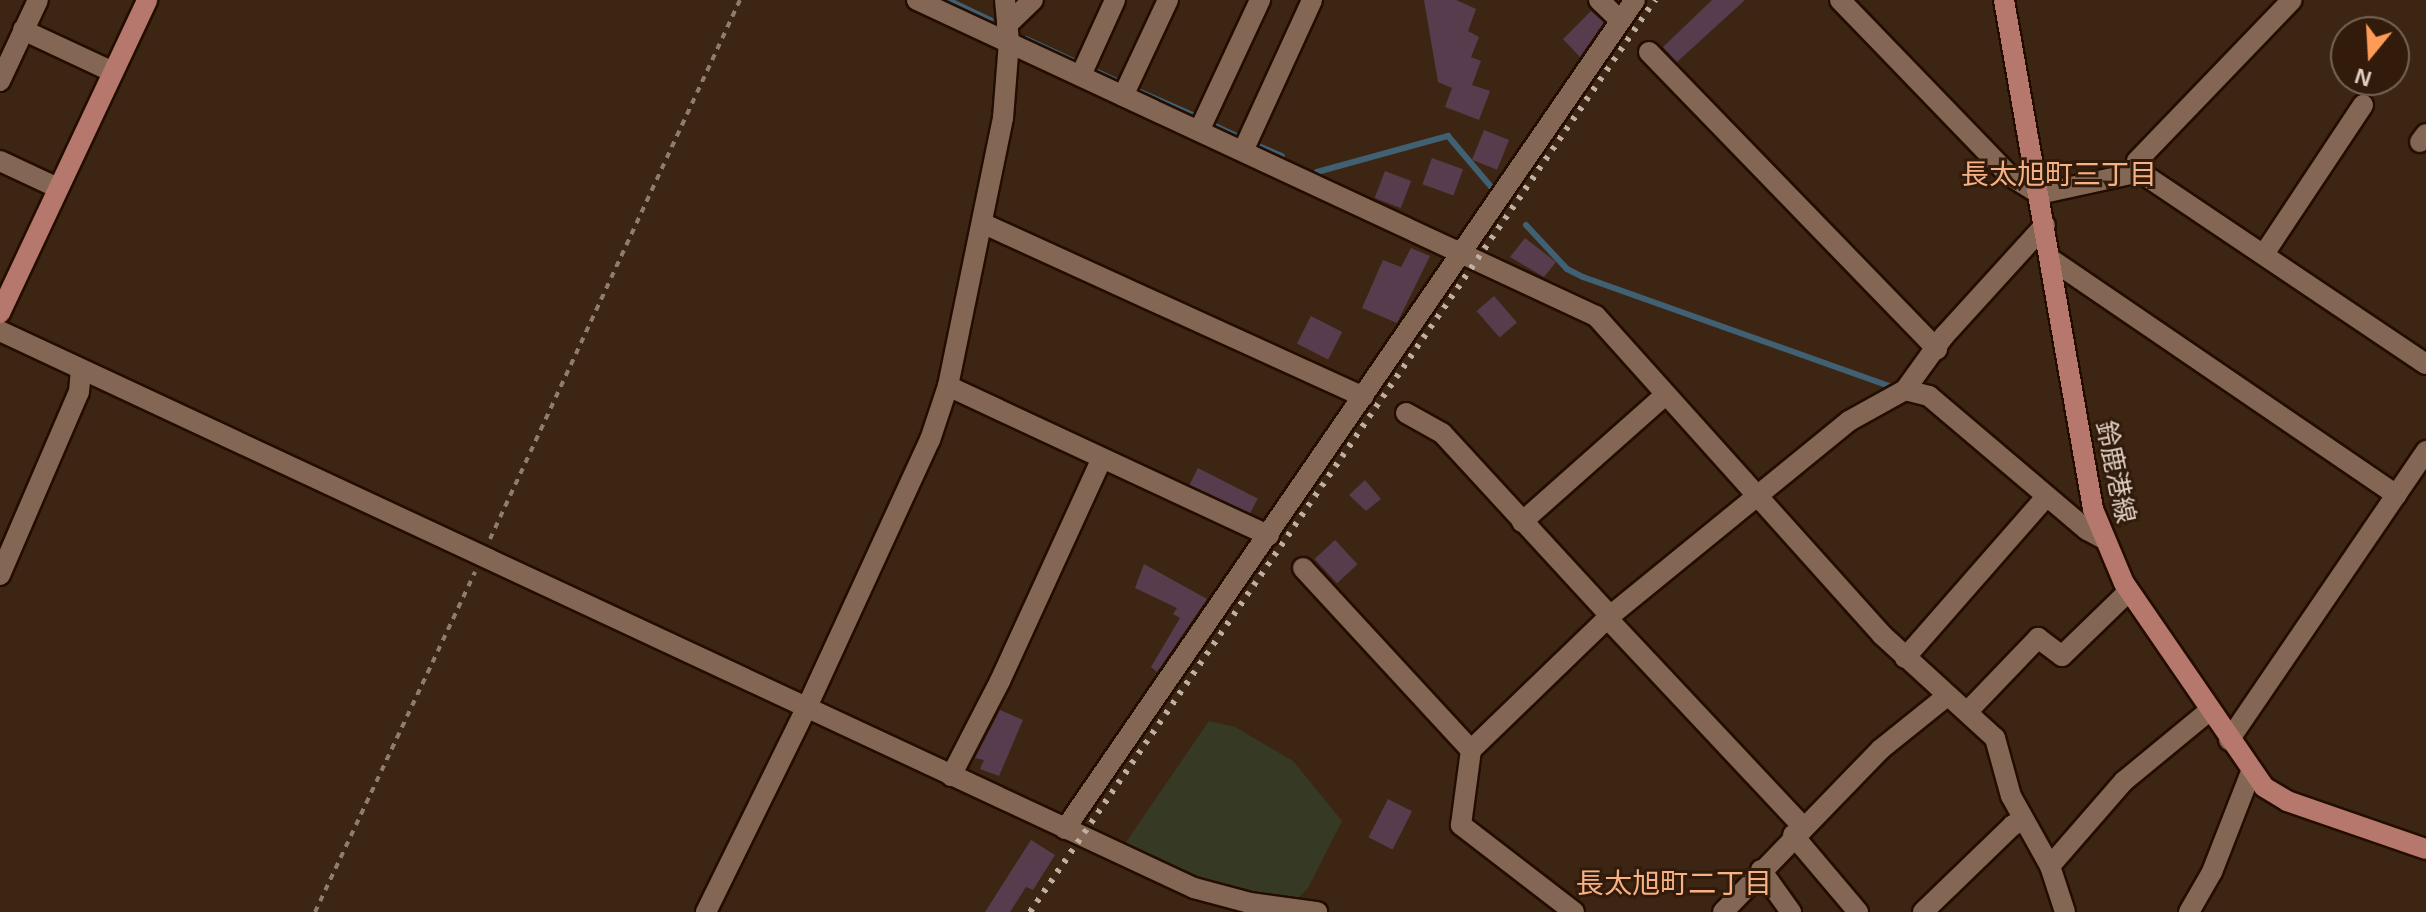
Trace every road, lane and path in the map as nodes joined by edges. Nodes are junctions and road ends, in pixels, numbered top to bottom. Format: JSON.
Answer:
{"nodes":[{"id":1,"x":38,"y":0,"type":"edge"},
{"id":2,"x":147,"y":0,"type":"edge"},
{"id":3,"x":740,"y":0,"type":"edge"},
{"id":4,"x":917,"y":0,"type":"edge"},
{"id":5,"x":1005,"y":0,"type":"edge"},
{"id":6,"x":1033,"y":0,"type":"edge"},
{"id":7,"x":1115,"y":0,"type":"edge"},
{"id":8,"x":1168,"y":0,"type":"edge"},
{"id":9,"x":1260,"y":0,"type":"edge"},
{"id":10,"x":1312,"y":0,"type":"edge"},
{"id":11,"x":1599,"y":0,"type":"edge"},
{"id":12,"x":1635,"y":0,"type":"edge"},
{"id":13,"x":1840,"y":0,"type":"edge"},
{"id":14,"x":2004,"y":0,"type":"edge"},
{"id":15,"x":2292,"y":0,"type":"edge"},
{"id":16,"x":1621,"y":21,"type":"junction"},
{"id":17,"x":23,"y":30,"type":"junction"},
{"id":18,"x":1008,"y":34,"type":"junction"},
{"id":19,"x":1649,"y":52,"type":"dead end"},
{"id":20,"x":113,"y":72,"type":"junction"},
{"id":21,"x":1081,"y":75,"type":"junction"},
{"id":22,"x":0,"y":81,"type":"edge"},
{"id":23,"x":1123,"y":96,"type":"junction"},
{"id":24,"x":2363,"y":105,"type":"dead end"},
{"id":25,"x":1199,"y":131,"type":"junction"},
{"id":26,"x":1243,"y":151,"type":"junction"},
{"id":27,"x":0,"y":161,"type":"edge"},
{"id":28,"x":2140,"y":172,"type":"junction"},
{"id":29,"x":58,"y":188,"type":"junction"},
{"id":30,"x":2039,"y":194,"type":"junction"},
{"id":31,"x":982,"y":223,"type":"junction"},
{"id":32,"x":2045,"y":225,"type":"junction"},
{"id":33,"x":1464,"y":250,"type":"junction"},
{"id":34,"x":2264,"y":254,"type":"junction"},
{"id":35,"x":2052,"y":260,"type":"junction"},
{"id":36,"x":0,"y":313,"type":"edge"},
{"id":37,"x":0,"y":331,"type":"edge"},
{"id":38,"x":1937,"y":349,"type":"junction"},
{"id":39,"x":2426,"y":364,"type":"edge"},
{"id":40,"x":81,"y":369,"type":"junction"},
{"id":41,"x":948,"y":386,"type":"junction"},
{"id":42,"x":1905,"y":390,"type":"junction"},
{"id":43,"x":1665,"y":395,"type":"junction"},
{"id":44,"x":1363,"y":397,"type":"junction"},
{"id":45,"x":1406,"y":413,"type":"dead end"},
{"id":46,"x":2426,"y":451,"type":"edge"},
{"id":47,"x":1102,"y":458,"type":"junction"},
{"id":48,"x":1757,"y":494,"type":"junction"},
{"id":49,"x":2396,"y":495,"type":"junction"},
{"id":50,"x":2047,"y":496,"type":"junction"},
{"id":51,"x":1522,"y":522,"type":"junction"},
{"id":52,"x":1269,"y":536,"type":"junction"},
{"id":53,"x":2102,"y":538,"type":"junction"},
{"id":54,"x":483,"y":554,"type":"junction"},
{"id":55,"x":1303,"y":568,"type":"dead end"},
{"id":56,"x":0,"y":575,"type":"edge"},
{"id":57,"x":2129,"y":591,"type":"junction"},
{"id":58,"x":1608,"y":617,"type":"junction"},
{"id":59,"x":1905,"y":658,"type":"junction"},
{"id":60,"x":1947,"y":696,"type":"junction"},
{"id":61,"x":807,"y":707,"type":"junction"},
{"id":62,"x":1969,"y":710,"type":"junction"},
{"id":63,"x":2209,"y":711,"type":"junction"},
{"id":64,"x":2229,"y":740,"type":"junction"},
{"id":65,"x":1471,"y":750,"type":"junction"},
{"id":66,"x":2251,"y":772,"type":"junction"},
{"id":67,"x":951,"y":776,"type":"junction"},
{"id":68,"x":2024,"y":821,"type":"junction"},
{"id":69,"x":1065,"y":829,"type":"junction"},
{"id":70,"x":1797,"y":830,"type":"junction"},
{"id":71,"x":2426,"y":849,"type":"edge"},
{"id":72,"x":2050,"y":866,"type":"junction"},
{"id":73,"x":1761,"y":870,"type":"junction"},
{"id":74,"x":1204,"y":892,"type":"junction"},
{"id":75,"x":315,"y":912,"type":"edge"},
{"id":76,"x":706,"y":912,"type":"edge"},
{"id":77,"x":1234,"y":912,"type":"edge"},
{"id":78,"x":1317,"y":912,"type":"edge"},
{"id":79,"x":1574,"y":912,"type":"edge"},
{"id":80,"x":1723,"y":912,"type":"edge"},
{"id":81,"x":1791,"y":912,"type":"edge"},
{"id":82,"x":1858,"y":912,"type":"edge"},
{"id":83,"x":1923,"y":912,"type":"edge"},
{"id":84,"x":2065,"y":912,"type":"edge"},
{"id":85,"x":2189,"y":912,"type":"edge"}],
"edges":[{"from":1,"to":17,"type":"street"},
{"from":2,"to":20,"type":"main road"},
{"from":3,"to":54,"type":"path"},
{"from":4,"to":18,"type":"street"},
{"from":5,"to":18,"type":"street"},
{"from":6,"to":18,"type":"street"},
{"from":7,"to":21,"type":"street"},
{"from":8,"to":23,"type":"street"},
{"from":9,"to":25,"type":"street"},
{"from":10,"to":26,"type":"street"},
{"from":11,"to":16,"type":"street"},
{"from":12,"to":16,"type":"street"},
{"from":13,"to":30,"type":"street"},
{"from":14,"to":30,"type":"main road","name":"鈴鹿港線"},
{"from":15,"to":28,"type":"street"},
{"from":16,"to":33,"type":"street"},
{"from":17,"to":20,"type":"street"},
{"from":17,"to":22,"type":"street"},
{"from":18,"to":21,"type":"street"},
{"from":18,"to":31,"type":"street"},
{"from":19,"to":38,"type":"street"},
{"from":20,"to":29,"type":"main road"},
{"from":21,"to":23,"type":"street"},
{"from":23,"to":25,"type":"street"},
{"from":24,"to":34,"type":"street"},
{"from":25,"to":26,"type":"street"},
{"from":26,"to":33,"type":"street"},
{"from":27,"to":29,"type":"street"},
{"from":28,"to":30,"type":"street"},
{"from":28,"to":34,"type":"street"},
{"from":29,"to":36,"type":"main road"},
{"from":30,"to":32,"type":"main road","name":"鈴鹿港線"},
{"from":31,"to":41,"type":"street"},
{"from":31,"to":44,"type":"street"},
{"from":32,"to":35,"type":"main road","name":"鈴鹿港線"},
{"from":32,"to":38,"type":"street"},
{"from":33,"to":43,"type":"street"},
{"from":33,"to":44,"type":"street"},
{"from":34,"to":39,"type":"street"},
{"from":35,"to":49,"type":"street"},
{"from":35,"to":53,"type":"main road","name":"鈴鹿港線"},
{"from":37,"to":40,"type":"street"},
{"from":38,"to":42,"type":"street"},
{"from":40,"to":54,"type":"street"},
{"from":40,"to":56,"type":"street"},
{"from":41,"to":47,"type":"street"},
{"from":41,"to":61,"type":"street"},
{"from":42,"to":48,"type":"street"},
{"from":42,"to":50,"type":"street"},
{"from":43,"to":48,"type":"street"},
{"from":43,"to":51,"type":"street"},
{"from":44,"to":52,"type":"street"},
{"from":45,"to":51,"type":"street"},
{"from":46,"to":49,"type":"street"},
{"from":47,"to":52,"type":"street"},
{"from":47,"to":67,"type":"street"},
{"from":48,"to":58,"type":"street"},
{"from":48,"to":59,"type":"street"},
{"from":49,"to":64,"type":"street"},
{"from":50,"to":53,"type":"street"},
{"from":50,"to":59,"type":"street"},
{"from":51,"to":58,"type":"street"},
{"from":52,"to":69,"type":"street"},
{"from":53,"to":57,"type":"main road","name":"鈴鹿港線"},
{"from":54,"to":61,"type":"street"},
{"from":54,"to":75,"type":"path"},
{"from":55,"to":65,"type":"street"},
{"from":57,"to":62,"type":"street"},
{"from":57,"to":63,"type":"main road","name":"鈴鹿港線"},
{"from":58,"to":65,"type":"street"},
{"from":58,"to":70,"type":"street"},
{"from":59,"to":60,"type":"street"},
{"from":60,"to":62,"type":"street"},
{"from":60,"to":70,"type":"street"},
{"from":61,"to":67,"type":"street"},
{"from":61,"to":76,"type":"street"},
{"from":62,"to":68,"type":"street"},
{"from":63,"to":64,"type":"main road","name":"鈴鹿港線"},
{"from":63,"to":72,"type":"street"},
{"from":64,"to":66,"type":"main road","name":"鈴鹿港線"},
{"from":65,"to":79,"type":"street"},
{"from":66,"to":71,"type":"main road","name":"鈴鹿港線"},
{"from":66,"to":85,"type":"street"},
{"from":67,"to":69,"type":"street"},
{"from":68,"to":72,"type":"street"},
{"from":68,"to":83,"type":"street"},
{"from":69,"to":74,"type":"street"},
{"from":70,"to":73,"type":"street"},
{"from":70,"to":82,"type":"street"},
{"from":72,"to":84,"type":"street"},
{"from":73,"to":80,"type":"street"},
{"from":73,"to":81,"type":"street"},
{"from":74,"to":77,"type":"street"},
{"from":74,"to":78,"type":"street"}]}
